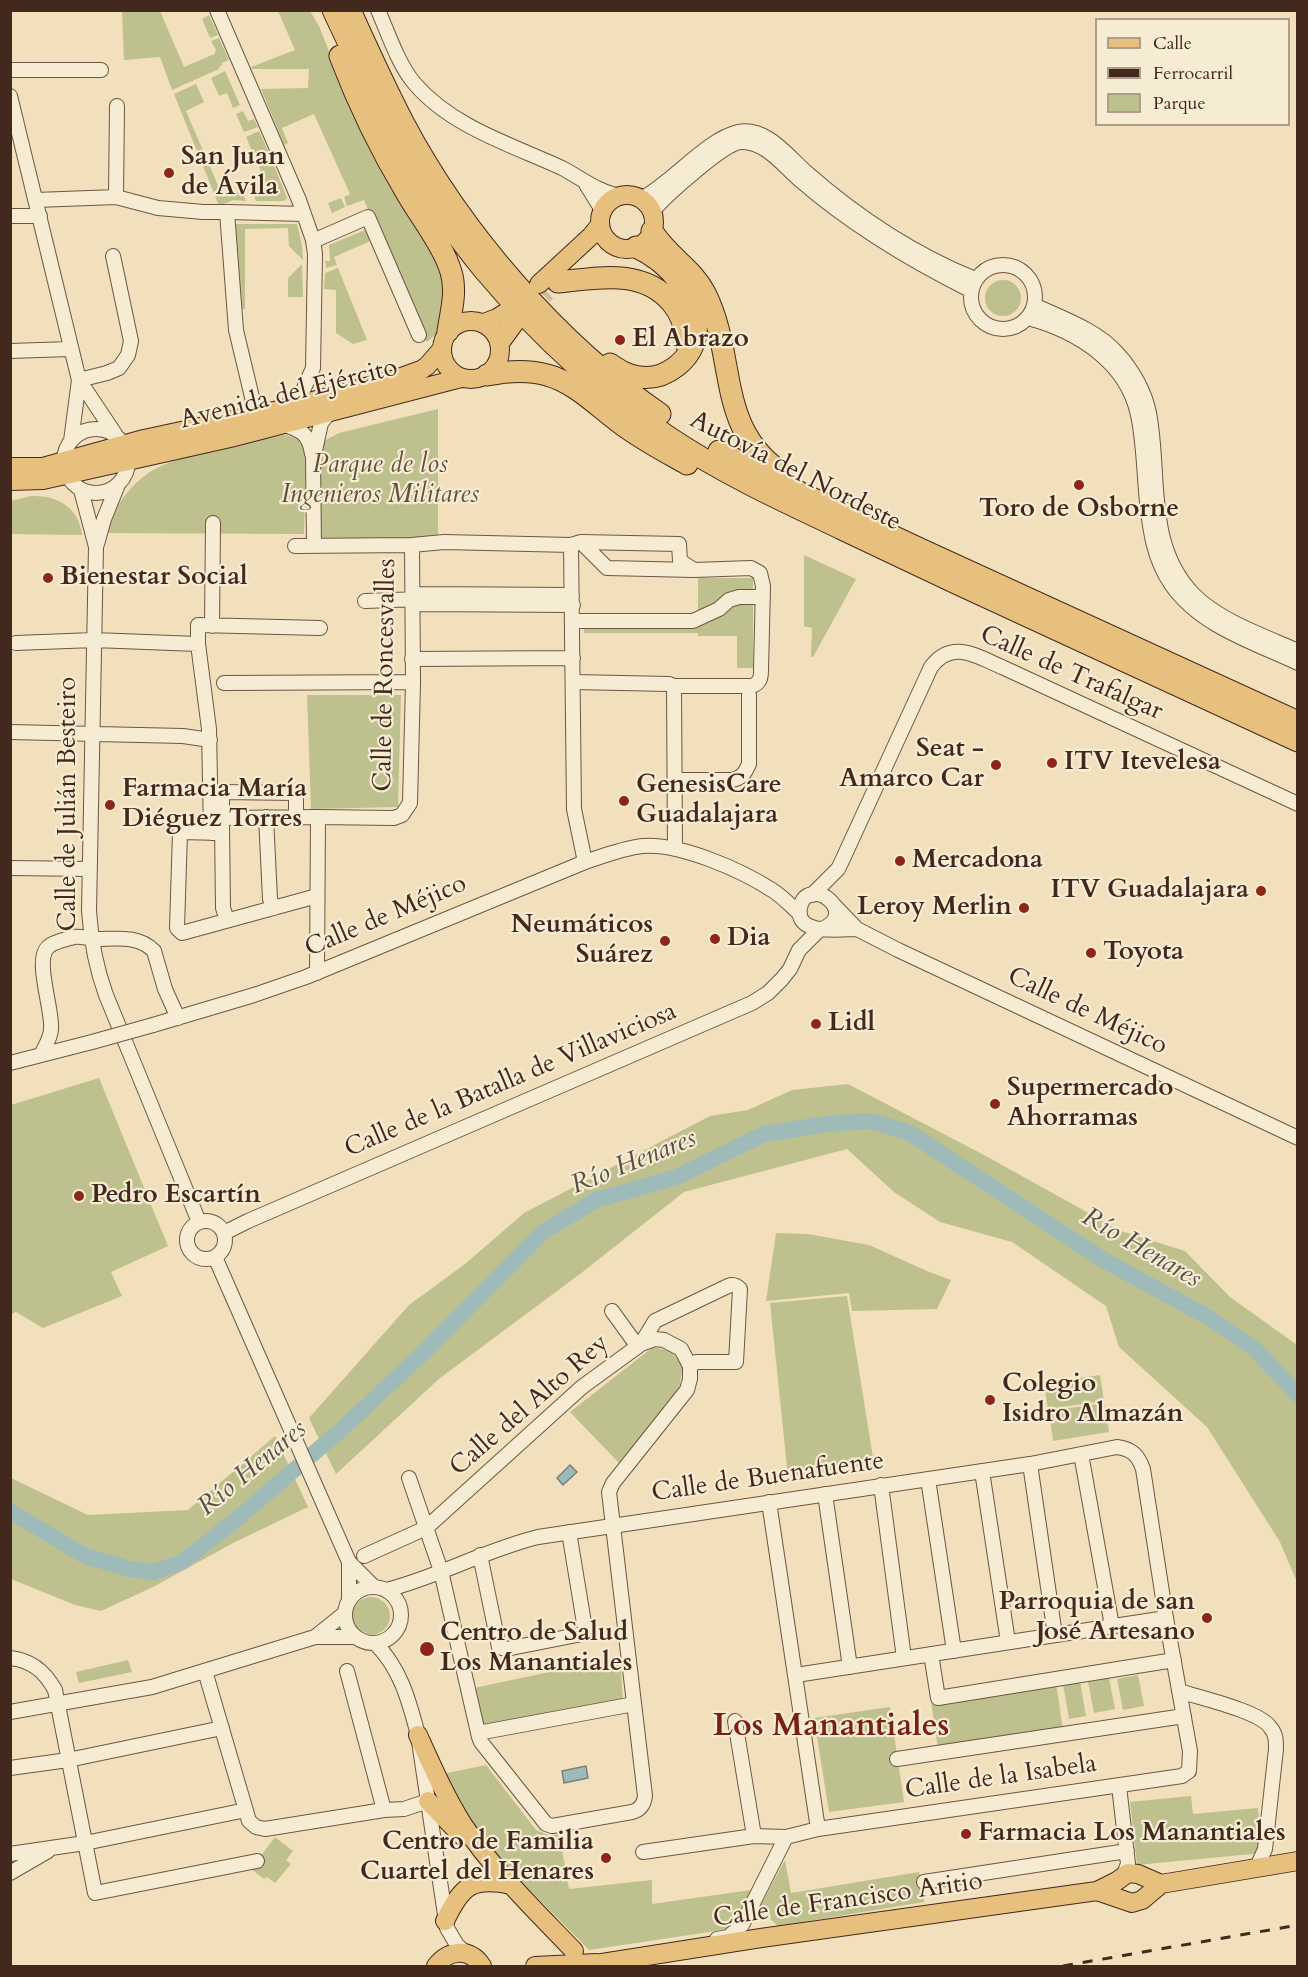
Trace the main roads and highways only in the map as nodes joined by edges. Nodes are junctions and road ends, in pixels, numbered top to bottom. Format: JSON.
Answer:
{"nodes":[{"id":1,"x":322,"y":10,"type":"edge"},
{"id":2,"x":333,"y":10,"type":"edge"},
{"id":3,"x":350,"y":10,"type":"edge"},
{"id":4,"x":404,"y":123,"type":"junction"},
{"id":5,"x":648,"y":214,"type":"junction"},
{"id":6,"x":601,"y":218,"type":"junction"},
{"id":7,"x":613,"y":245,"type":"junction"},
{"id":8,"x":636,"y":248,"type":"junction"},
{"id":9,"x":548,"y":286,"type":"junction"},
{"id":10,"x":484,"y":323,"type":"junction"},
{"id":11,"x":444,"y":340,"type":"junction"},
{"id":12,"x":500,"y":343,"type":"junction"},
{"id":13,"x":671,"y":370,"type":"junction"},
{"id":14,"x":487,"y":375,"type":"junction"},
{"id":15,"x":461,"y":378,"type":"junction"},
{"id":16,"x":282,"y":416,"type":"junction"},
{"id":17,"x":131,"y":452,"type":"junction"},
{"id":18,"x":10,"y":467,"type":"edge"},
{"id":19,"x":43,"y":473,"type":"junction"},
{"id":20,"x":10,"y":481,"type":"edge"},
{"id":21,"x":913,"y":563,"type":"junction"},
{"id":22,"x":1082,"y":633,"type":"junction"},
{"id":23,"x":1298,"y":722,"type":"edge"},
{"id":24,"x":1298,"y":741,"type":"edge"},
{"id":25,"x":1298,"y":749,"type":"edge"},
{"id":26,"x":418,"y":1736,"type":"road end"},
{"id":27,"x":428,"y":1801,"type":"road end"},
{"id":28,"x":1298,"y":1861,"type":"edge"},
{"id":29,"x":1129,"y":1870,"type":"junction"},
{"id":30,"x":1161,"y":1884,"type":"junction"},
{"id":31,"x":512,"y":1885,"type":"junction"},
{"id":32,"x":1097,"y":1891,"type":"junction"},
{"id":33,"x":1144,"y":1896,"type":"junction"},
{"id":34,"x":1123,"y":1901,"type":"junction"},
{"id":35,"x":446,"y":1925,"type":"road end"},
{"id":36,"x":574,"y":1950,"type":"dead end"},
{"id":37,"x":480,"y":1962,"type":"edge"},
{"id":38,"x":606,"y":1962,"type":"junction"},
{"id":39,"x":439,"y":1963,"type":"edge"},
{"id":40,"x":535,"y":1966,"type":"edge"},
{"id":41,"x":583,"y":1966,"type":"edge"}],
"edges":[{"from":1,"to":11,"type":"highway"},
{"from":2,"to":21,"type":"highway","name":"Autovía del Nordeste"},
{"from":3,"to":4,"type":"highway","name":"Autovía del Nordeste"},
{"from":4,"to":13,"type":"highway"},
{"from":4,"to":22,"type":"highway","name":"Autovía del Nordeste"},
{"from":5,"to":6,"type":"main road"},
{"from":5,"to":8,"type":"main road"},
{"from":5,"to":22,"type":"highway"},
{"from":6,"to":7,"type":"main road"},
{"from":6,"to":9,"type":"main road"},
{"from":7,"to":8,"type":"main road"},
{"from":7,"to":9,"type":"main road"},
{"from":8,"to":13,"type":"highway"},
{"from":9,"to":13,"type":"highway"},
{"from":10,"to":11,"type":"main road"},
{"from":10,"to":12,"type":"main road"},
{"from":10,"to":12,"type":"main road"},
{"from":11,"to":15,"type":"main road"},
{"from":11,"to":16,"type":"main road","name":"Avenida del Ejército"},
{"from":12,"to":14,"type":"main road"},
{"from":14,"to":15,"type":"main road"},
{"from":14,"to":21,"type":"highway"},
{"from":15,"to":16,"type":"main road","name":"Avenida del Ejército"},
{"from":16,"to":17,"type":"main road","name":"Avenida del Ejército"},
{"from":16,"to":17,"type":"main road","name":"Avenida del Ejército"},
{"from":17,"to":19,"type":"main road","name":"Avenida del Ejército"},
{"from":18,"to":19,"type":"main road","name":"Avenida del Ejército"},
{"from":19,"to":20,"type":"main road","name":"Avenida del Ejército"},
{"from":21,"to":22,"type":"highway","name":"Autovía del Nordeste"},
{"from":22,"to":23,"type":"highway","name":"Autovía del Nordeste"},
{"from":22,"to":24,"type":"highway","name":"Autovía del Nordeste"},
{"from":22,"to":25,"type":"highway"},
{"from":26,"to":31,"type":"main road"},
{"from":27,"to":31,"type":"main road"},
{"from":28,"to":30,"type":"main road"},
{"from":29,"to":30,"type":"main road"},
{"from":29,"to":32,"type":"main road","name":"Calle de Francisco Aritio"},
{"from":29,"to":33,"type":"main road"},
{"from":29,"to":34,"type":"main road"},
{"from":30,"to":33,"type":"main road"},
{"from":31,"to":35,"type":"main road"},
{"from":31,"to":36,"type":"main road"},
{"from":32,"to":34,"type":"main road","name":"Calle de Francisco Aritio"},
{"from":32,"to":38,"type":"main road","name":"Calle de Francisco Aritio"},
{"from":33,"to":34,"type":"main road"},
{"from":37,"to":39,"type":"main road"},
{"from":38,"to":40,"type":"main road","name":"Calle de Francisco Aritio"},
{"from":38,"to":41,"type":"main road","name":"Calle de Francisco Aritio"}]}
